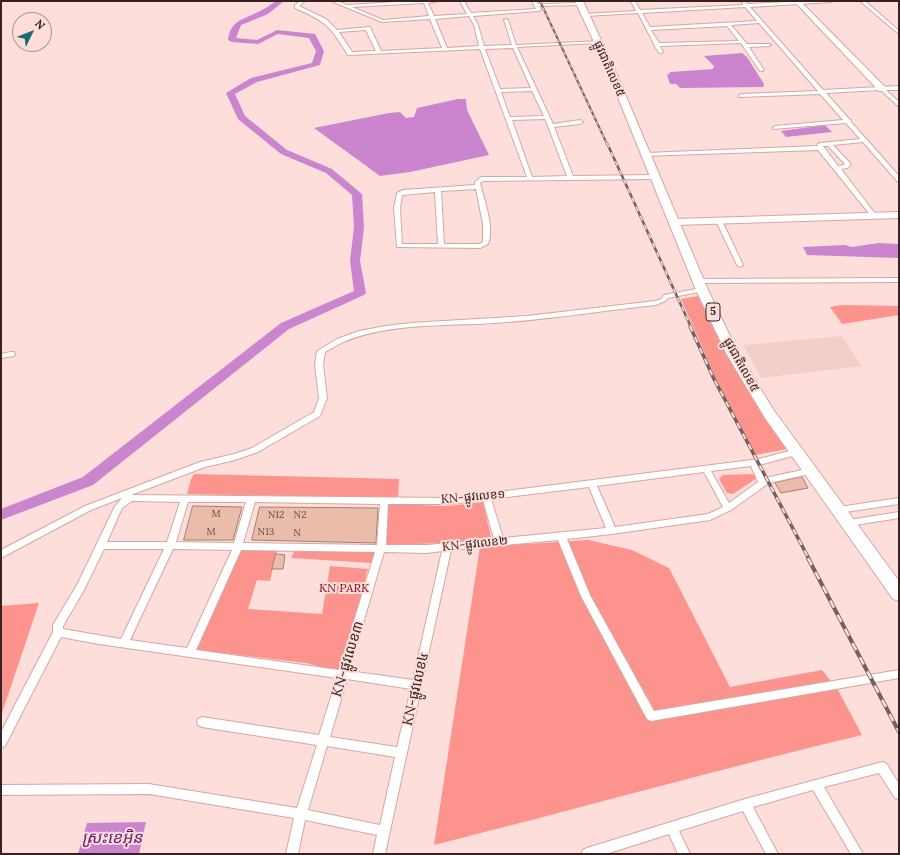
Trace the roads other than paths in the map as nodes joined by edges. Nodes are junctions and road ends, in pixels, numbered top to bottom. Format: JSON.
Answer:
{"nodes":[{"id":1,"x":303,"y":1,"type":"edge"},
{"id":2,"x":333,"y":1,"type":"edge"},
{"id":3,"x":426,"y":1,"type":"edge"},
{"id":4,"x":437,"y":1,"type":"edge"},
{"id":5,"x":462,"y":1,"type":"edge"},
{"id":6,"x":633,"y":1,"type":"edge"},
{"id":7,"x":710,"y":1,"type":"edge"},
{"id":8,"x":742,"y":1,"type":"edge"},
{"id":9,"x":830,"y":1,"type":"edge"},
{"id":10,"x":862,"y":1,"type":"edge"},
{"id":11,"x":798,"y":2,"type":"edge"},
{"id":12,"x":536,"y":3,"type":"edge"},
{"id":13,"x":777,"y":3,"type":"edge"},
{"id":14,"x":747,"y":6,"type":"junction"},
{"id":15,"x":345,"y":7,"type":"junction"},
{"id":16,"x":582,"y":7,"type":"edge"},
{"id":17,"x":716,"y":7,"type":"junction"},
{"id":18,"x":640,"y":13,"type":"junction"},
{"id":19,"x":471,"y":15,"type":"junction"},
{"id":20,"x":432,"y":18,"type":"junction"},
{"id":21,"x":506,"y":20,"type":"dead end"},
{"id":22,"x":760,"y":22,"type":"junction"},
{"id":23,"x":728,"y":24,"type":"junction"},
{"id":24,"x":648,"y":29,"type":"junction"},
{"id":25,"x":337,"y":31,"type":"junction"},
{"id":26,"x":899,"y":33,"type":"edge"},
{"id":27,"x":598,"y":42,"type":"junction"},
{"id":28,"x":744,"y":44,"type":"junction"},
{"id":29,"x":514,"y":45,"type":"junction"},
{"id":30,"x":656,"y":45,"type":"junction"},
{"id":31,"x":769,"y":45,"type":"dead end"},
{"id":32,"x":482,"y":47,"type":"junction"},
{"id":33,"x":445,"y":49,"type":"junction"},
{"id":34,"x":379,"y":52,"type":"junction"},
{"id":35,"x":661,"y":52,"type":"dead end"},
{"id":36,"x":762,"y":70,"type":"dead end"},
{"id":37,"x":899,"y":88,"type":"edge"},
{"id":38,"x":533,"y":89,"type":"junction"},
{"id":39,"x":882,"y":89,"type":"junction"},
{"id":40,"x":498,"y":91,"type":"junction"},
{"id":41,"x":823,"y":92,"type":"junction"},
{"id":42,"x":740,"y":96,"type":"dead end"},
{"id":43,"x":899,"y":105,"type":"edge"},
{"id":44,"x":546,"y":117,"type":"junction"},
{"id":45,"x":509,"y":119,"type":"junction"},
{"id":46,"x":849,"y":121,"type":"junction"},
{"id":47,"x":580,"y":122,"type":"dead end"},
{"id":48,"x":551,"y":126,"type":"junction"},
{"id":49,"x":775,"y":128,"type":"dead end"},
{"id":50,"x":864,"y":140,"type":"junction"},
{"id":51,"x":829,"y":144,"type":"junction"},
{"id":52,"x":820,"y":148,"type":"junction"},
{"id":53,"x":646,"y":155,"type":"junction"},
{"id":54,"x":836,"y":168,"type":"junction"},
{"id":55,"x":570,"y":177,"type":"junction"},
{"id":56,"x":655,"y":177,"type":"junction"},
{"id":57,"x":530,"y":178,"type":"junction"},
{"id":58,"x":899,"y":180,"type":"edge"},
{"id":59,"x":478,"y":187,"type":"junction"},
{"id":60,"x":438,"y":190,"type":"junction"},
{"id":61,"x":899,"y":215,"type":"edge"},
{"id":62,"x":874,"y":216,"type":"junction"},
{"id":63,"x":719,"y":221,"type":"junction"},
{"id":64,"x":675,"y":222,"type":"junction"},
{"id":65,"x":441,"y":246,"type":"junction"},
{"id":66,"x":740,"y":265,"type":"dead end"},
{"id":67,"x":899,"y":280,"type":"edge"},
{"id":68,"x":701,"y":285,"type":"junction"},
{"id":69,"x":11,"y":354,"type":"dead end"},
{"id":70,"x":1,"y":356,"type":"edge"},
{"id":71,"x":797,"y":452,"type":"junction"},
{"id":72,"x":756,"y":463,"type":"junction"},
{"id":73,"x":706,"y":469,"type":"junction"},
{"id":74,"x":811,"y":471,"type":"junction"},
{"id":75,"x":765,"y":482,"type":"junction"},
{"id":76,"x":592,"y":483,"type":"junction"},
{"id":77,"x":486,"y":497,"type":"junction"},
{"id":78,"x":185,"y":498,"type":"junction"},
{"id":79,"x":251,"y":500,"type":"junction"},
{"id":80,"x":384,"y":501,"type":"junction"},
{"id":81,"x":899,"y":501,"type":"edge"},
{"id":82,"x":728,"y":508,"type":"junction"},
{"id":83,"x":839,"y":510,"type":"junction"},
{"id":84,"x":899,"y":515,"type":"edge"},
{"id":85,"x":849,"y":523,"type":"junction"},
{"id":86,"x":612,"y":531,"type":"junction"},
{"id":87,"x":561,"y":536,"type":"junction"},
{"id":88,"x":499,"y":541,"type":"junction"},
{"id":89,"x":101,"y":545,"type":"junction"},
{"id":90,"x":238,"y":546,"type":"junction"},
{"id":91,"x":170,"y":547,"type":"junction"},
{"id":92,"x":380,"y":548,"type":"junction"},
{"id":93,"x":447,"y":548,"type":"junction"},
{"id":94,"x":1,"y":554,"type":"edge"},
{"id":95,"x":899,"y":594,"type":"edge"},
{"id":96,"x":58,"y":632,"type":"junction"},
{"id":97,"x":124,"y":642,"type":"junction"},
{"id":98,"x":190,"y":653,"type":"junction"},
{"id":99,"x":899,"y":674,"type":"edge"},
{"id":100,"x":343,"y":676,"type":"junction"},
{"id":101,"x":417,"y":685,"type":"junction"},
{"id":102,"x":202,"y":722,"type":"dead end"},
{"id":103,"x":323,"y":741,"type":"junction"},
{"id":104,"x":1,"y":743,"type":"edge"},
{"id":105,"x":402,"y":753,"type":"junction"},
{"id":106,"x":816,"y":784,"type":"junction"},
{"id":107,"x":1,"y":790,"type":"edge"},
{"id":108,"x":899,"y":794,"type":"edge"},
{"id":109,"x":745,"y":804,"type":"junction"},
{"id":110,"x":301,"y":814,"type":"junction"},
{"id":111,"x":672,"y":828,"type":"junction"},
{"id":112,"x":384,"y":831,"type":"junction"},
{"id":113,"x":292,"y":854,"type":"edge"},
{"id":114,"x":379,"y":854,"type":"edge"},
{"id":115,"x":587,"y":854,"type":"edge"},
{"id":116,"x":684,"y":854,"type":"edge"},
{"id":117,"x":772,"y":854,"type":"edge"},
{"id":118,"x":857,"y":854,"type":"edge"}],
"edges":[{"from":1,"to":25,"type":"street"},
{"from":2,"to":15,"type":"street"},
{"from":3,"to":4,"type":"street"},
{"from":3,"to":15,"type":"street"},
{"from":3,"to":20,"type":"street"},
{"from":5,"to":19,"type":"street"},
{"from":6,"to":18,"type":"street"},
{"from":7,"to":17,"type":"street"},
{"from":8,"to":14,"type":"street"},
{"from":9,"to":11,"type":"street"},
{"from":10,"to":26,"type":"street"},
{"from":11,"to":13,"type":"street"},
{"from":11,"to":39,"type":"street"},
{"from":12,"to":16,"type":"street"},
{"from":12,"to":19,"type":"street"},
{"from":13,"to":14,"type":"street"},
{"from":14,"to":17,"type":"street"},
{"from":14,"to":22,"type":"street"},
{"from":15,"to":20,"type":"street"},
{"from":16,"to":18,"type":"street"},
{"from":16,"to":27,"type":"highway","name":"ផ្លូវជាតិលេខ៥","number":"5"},
{"from":17,"to":18,"type":"street"},
{"from":18,"to":24,"type":"street"},
{"from":19,"to":20,"type":"street"},
{"from":19,"to":32,"type":"street"},
{"from":20,"to":33,"type":"street"},
{"from":21,"to":29,"type":"street"},
{"from":22,"to":23,"type":"street"},
{"from":22,"to":41,"type":"street"},
{"from":23,"to":24,"type":"street"},
{"from":23,"to":28,"type":"street"},
{"from":24,"to":30,"type":"street"},
{"from":25,"to":34,"type":"street"},
{"from":25,"to":34,"type":"street"},
{"from":27,"to":29,"type":"street"},
{"from":27,"to":53,"type":"highway","name":"ផ្លូវជាតិលេខ៥","number":"5"},
{"from":28,"to":30,"type":"street"},
{"from":28,"to":31,"type":"street"},
{"from":28,"to":36,"type":"street"},
{"from":29,"to":32,"type":"street"},
{"from":29,"to":38,"type":"street"},
{"from":30,"to":35,"type":"street"},
{"from":32,"to":33,"type":"street"},
{"from":32,"to":40,"type":"street"},
{"from":33,"to":34,"type":"street"},
{"from":37,"to":39,"type":"street"},
{"from":38,"to":40,"type":"street"},
{"from":38,"to":44,"type":"street"},
{"from":39,"to":41,"type":"street"},
{"from":39,"to":43,"type":"street"},
{"from":40,"to":45,"type":"street"},
{"from":41,"to":42,"type":"street"},
{"from":41,"to":46,"type":"street"},
{"from":44,"to":45,"type":"street"},
{"from":44,"to":48,"type":"street"},
{"from":45,"to":57,"type":"street"},
{"from":46,"to":49,"type":"street"},
{"from":46,"to":50,"type":"street"},
{"from":47,"to":48,"type":"street"},
{"from":48,"to":55,"type":"street"},
{"from":50,"to":51,"type":"street"},
{"from":50,"to":58,"type":"street"},
{"from":51,"to":52,"type":"street"},
{"from":51,"to":54,"type":"street"},
{"from":52,"to":53,"type":"street"},
{"from":52,"to":54,"type":"street"},
{"from":53,"to":56,"type":"highway","name":"ផ្លូវជាតិលេខ៥","number":"5"},
{"from":54,"to":62,"type":"street"},
{"from":55,"to":56,"type":"street"},
{"from":55,"to":57,"type":"street"},
{"from":56,"to":64,"type":"highway","name":"ផ្លូវជាតិលេខ៥","number":"5"},
{"from":57,"to":59,"type":"street"},
{"from":59,"to":60,"type":"street"},
{"from":59,"to":65,"type":"street"},
{"from":60,"to":65,"type":"street"},
{"from":60,"to":65,"type":"street"},
{"from":61,"to":62,"type":"street"},
{"from":62,"to":63,"type":"street"},
{"from":63,"to":64,"type":"street"},
{"from":63,"to":66,"type":"street"},
{"from":64,"to":68,"type":"highway","name":"ផ្លូវជាតិលេខ៥","number":"5"},
{"from":67,"to":68,"type":"street"},
{"from":68,"to":71,"type":"highway","name":"ផ្លូវជាតិលេខ៥","number":"5"},
{"from":68,"to":94,"type":"street"},
{"from":69,"to":70,"type":"street"},
{"from":71,"to":72,"type":"street","name":"KN-ផ្លូវលេខ១"},
{"from":71,"to":74,"type":"highway","name":"ផ្លូវជាតិលេខ៥","number":"5"},
{"from":72,"to":73,"type":"street","name":"KN-ផ្លូវលេខ១"},
{"from":72,"to":75,"type":"street"},
{"from":73,"to":76,"type":"street","name":"KN-ផ្លូវលេខ១"},
{"from":73,"to":82,"type":"street"},
{"from":74,"to":75,"type":"street"},
{"from":74,"to":83,"type":"highway","name":"ផ្លូវជាតិលេខ៥","number":"5"},
{"from":75,"to":82,"type":"street","name":"KN-ផ្លូវលេខ២"},
{"from":76,"to":77,"type":"street","name":"KN-ផ្លូវលេខ១"},
{"from":76,"to":86,"type":"street"},
{"from":77,"to":80,"type":"street","name":"KN-ផ្លូវលេខ១"},
{"from":77,"to":88,"type":"street"},
{"from":78,"to":79,"type":"street","name":"KN-ផ្លូវលេខ១"},
{"from":78,"to":89,"type":"street","name":"KN-ផ្លូវលេខ១"},
{"from":78,"to":91,"type":"street"},
{"from":79,"to":80,"type":"street","name":"KN-ផ្លូវលេខ១"},
{"from":79,"to":90,"type":"street"},
{"from":80,"to":92,"type":"street","name":"KN-ផ្លូវលេខ៣"},
{"from":81,"to":83,"type":"street"},
{"from":82,"to":86,"type":"street","name":"KN-ផ្លូវលេខ២"},
{"from":83,"to":85,"type":"highway","name":"ផ្លូវជាតិលេខ៥","number":"5"},
{"from":84,"to":85,"type":"street"},
{"from":85,"to":95,"type":"highway","name":"ផ្លូវជាតិលេខ៥","number":"5"},
{"from":86,"to":87,"type":"street","name":"KN-ផ្លូវលេខ២"},
{"from":87,"to":88,"type":"street","name":"KN-ផ្លូវលេខ២"},
{"from":87,"to":99,"type":"street"},
{"from":88,"to":93,"type":"street","name":"KN-ផ្លូវលេខ២"},
{"from":89,"to":91,"type":"street","name":"KN-ផ្លូវលេខ២"},
{"from":89,"to":96,"type":"street","name":"KN-ផ្លូវលេខ១"},
{"from":90,"to":91,"type":"street","name":"KN-ផ្លូវលេខ២"},
{"from":90,"to":92,"type":"street","name":"KN-ផ្លូវលេខ២"},
{"from":90,"to":98,"type":"street"},
{"from":91,"to":97,"type":"street"},
{"from":92,"to":93,"type":"street","name":"KN-ផ្លូវលេខ២"},
{"from":92,"to":100,"type":"street","name":"KN-ផ្លូវលេខ៣"},
{"from":93,"to":101,"type":"street","name":"KN-ផ្លូវលេខ៤"},
{"from":96,"to":97,"type":"street"},
{"from":96,"to":104,"type":"street","name":"KN-ផ្លូវលេខ១"},
{"from":97,"to":98,"type":"street"},
{"from":98,"to":100,"type":"street"},
{"from":100,"to":101,"type":"street"},
{"from":100,"to":103,"type":"street","name":"KN-ផ្លូវលេខ៣"},
{"from":101,"to":105,"type":"street","name":"KN-ផ្លូវលេខ៤"},
{"from":102,"to":103,"type":"street"},
{"from":103,"to":105,"type":"street"},
{"from":103,"to":110,"type":"street","name":"KN-ផ្លូវលេខ៣"},
{"from":105,"to":112,"type":"street","name":"KN-ផ្លូវលេខ៤"},
{"from":106,"to":108,"type":"street"},
{"from":106,"to":109,"type":"street"},
{"from":106,"to":118,"type":"street"},
{"from":107,"to":110,"type":"street"},
{"from":109,"to":111,"type":"street"},
{"from":109,"to":117,"type":"street"},
{"from":110,"to":112,"type":"street"},
{"from":110,"to":113,"type":"street","name":"KN-ផ្លូវលេខ៣"},
{"from":111,"to":115,"type":"street"},
{"from":111,"to":116,"type":"street"},
{"from":112,"to":114,"type":"street","name":"KN-ផ្លូវលេខ៤"}]}
